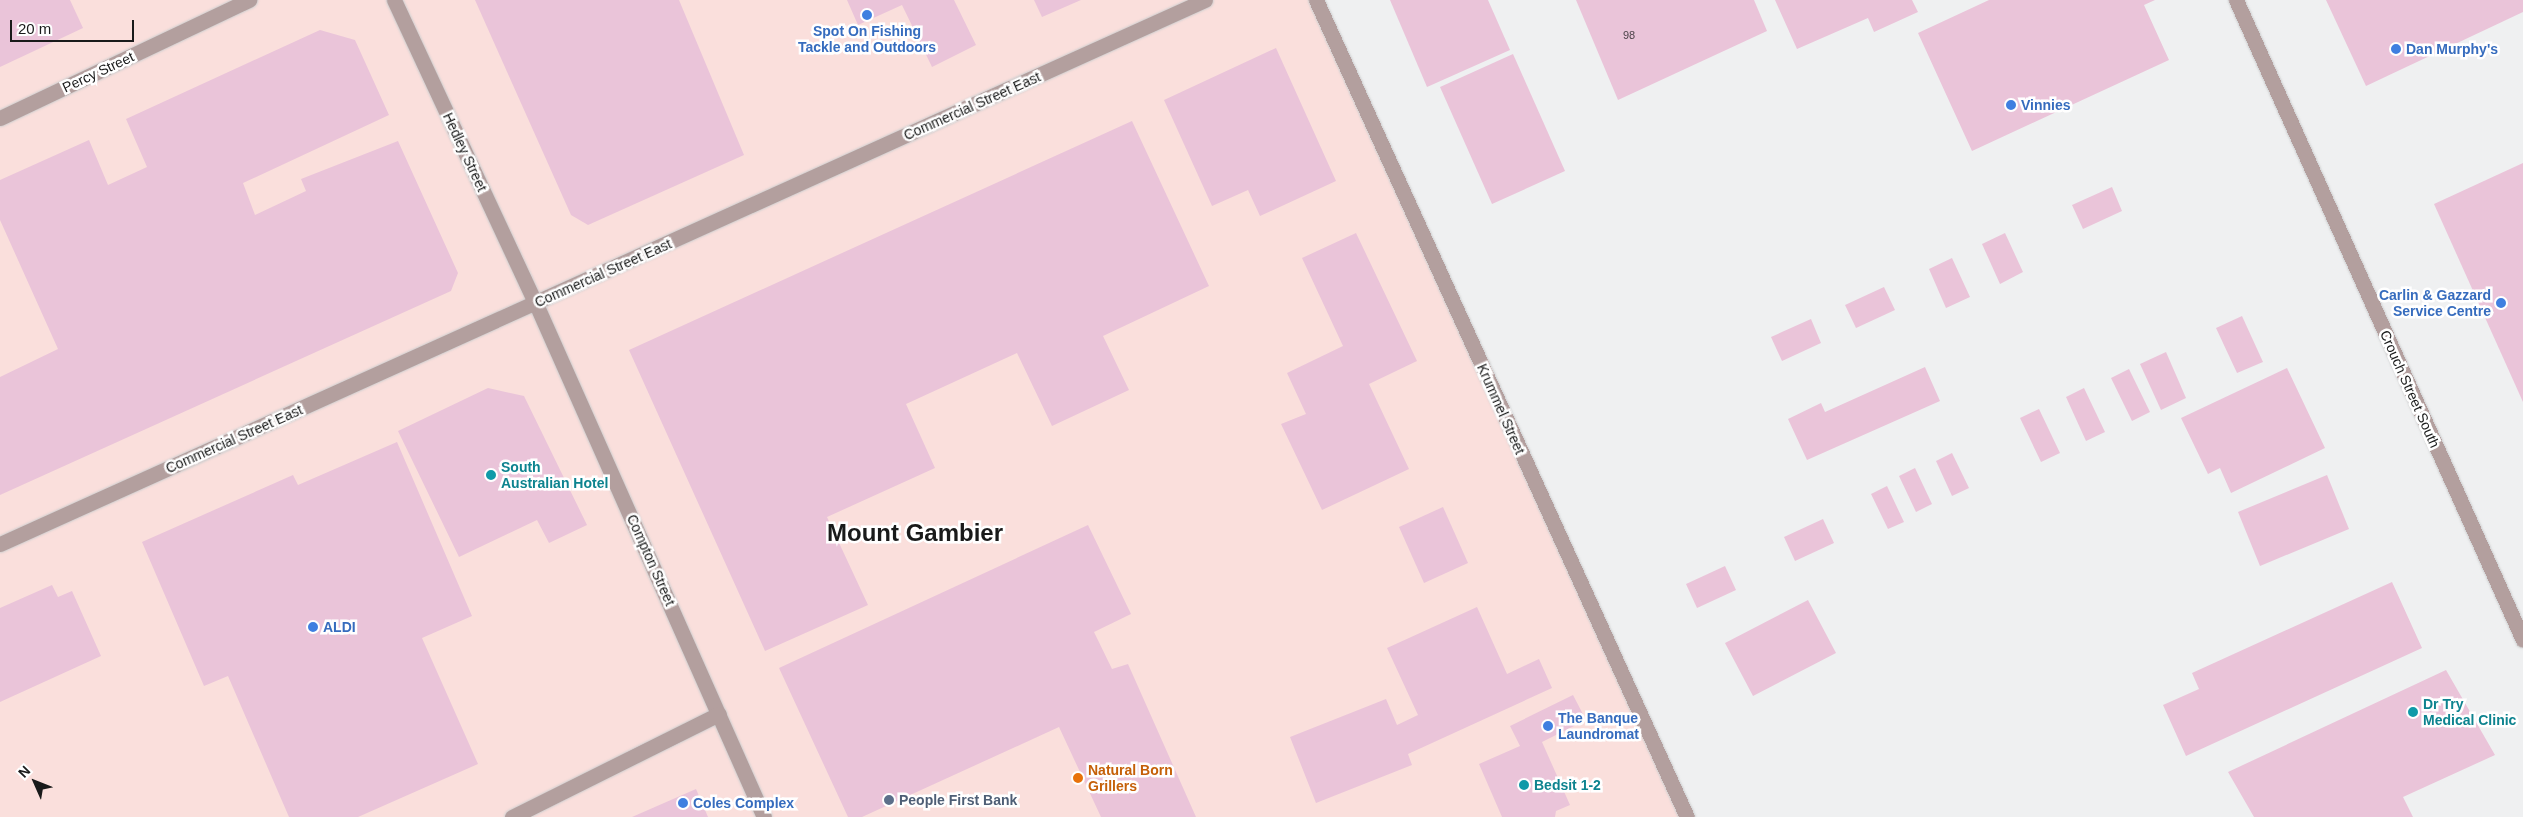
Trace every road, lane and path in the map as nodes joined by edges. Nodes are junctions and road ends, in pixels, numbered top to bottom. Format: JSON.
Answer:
{"nodes":[{"id":1,"x":249,"y":0,"type":"edge"},
{"id":2,"x":394,"y":0,"type":"edge"},
{"id":3,"x":1205,"y":0,"type":"edge"},
{"id":4,"x":1316,"y":0,"type":"edge"},
{"id":5,"x":2236,"y":0,"type":"edge"},
{"id":6,"x":0,"y":118,"type":"edge"},
{"id":7,"x":536,"y":304,"type":"junction"},
{"id":8,"x":0,"y":544,"type":"edge"},
{"id":9,"x":2523,"y":640,"type":"edge"},
{"id":10,"x":718,"y":714,"type":"junction"},
{"id":11,"x":512,"y":817,"type":"edge"},
{"id":12,"x":764,"y":817,"type":"edge"},
{"id":13,"x":1687,"y":817,"type":"edge"}],
"edges":[{"from":1,"to":6,"type":"street","name":"Percy Street"},
{"from":2,"to":7,"type":"street","name":"Hedley Street"},
{"from":3,"to":7,"type":"street","name":"Commercial Street East"},
{"from":4,"to":13,"type":"street","name":"Krummel Street"},
{"from":5,"to":9,"type":"street","name":"Crouch Street South"},
{"from":7,"to":8,"type":"street","name":"Commercial Street East"},
{"from":7,"to":10,"type":"street","name":"Compton Street"},
{"from":10,"to":11,"type":"street"},
{"from":10,"to":12,"type":"street","name":"Compton Street"}]}
